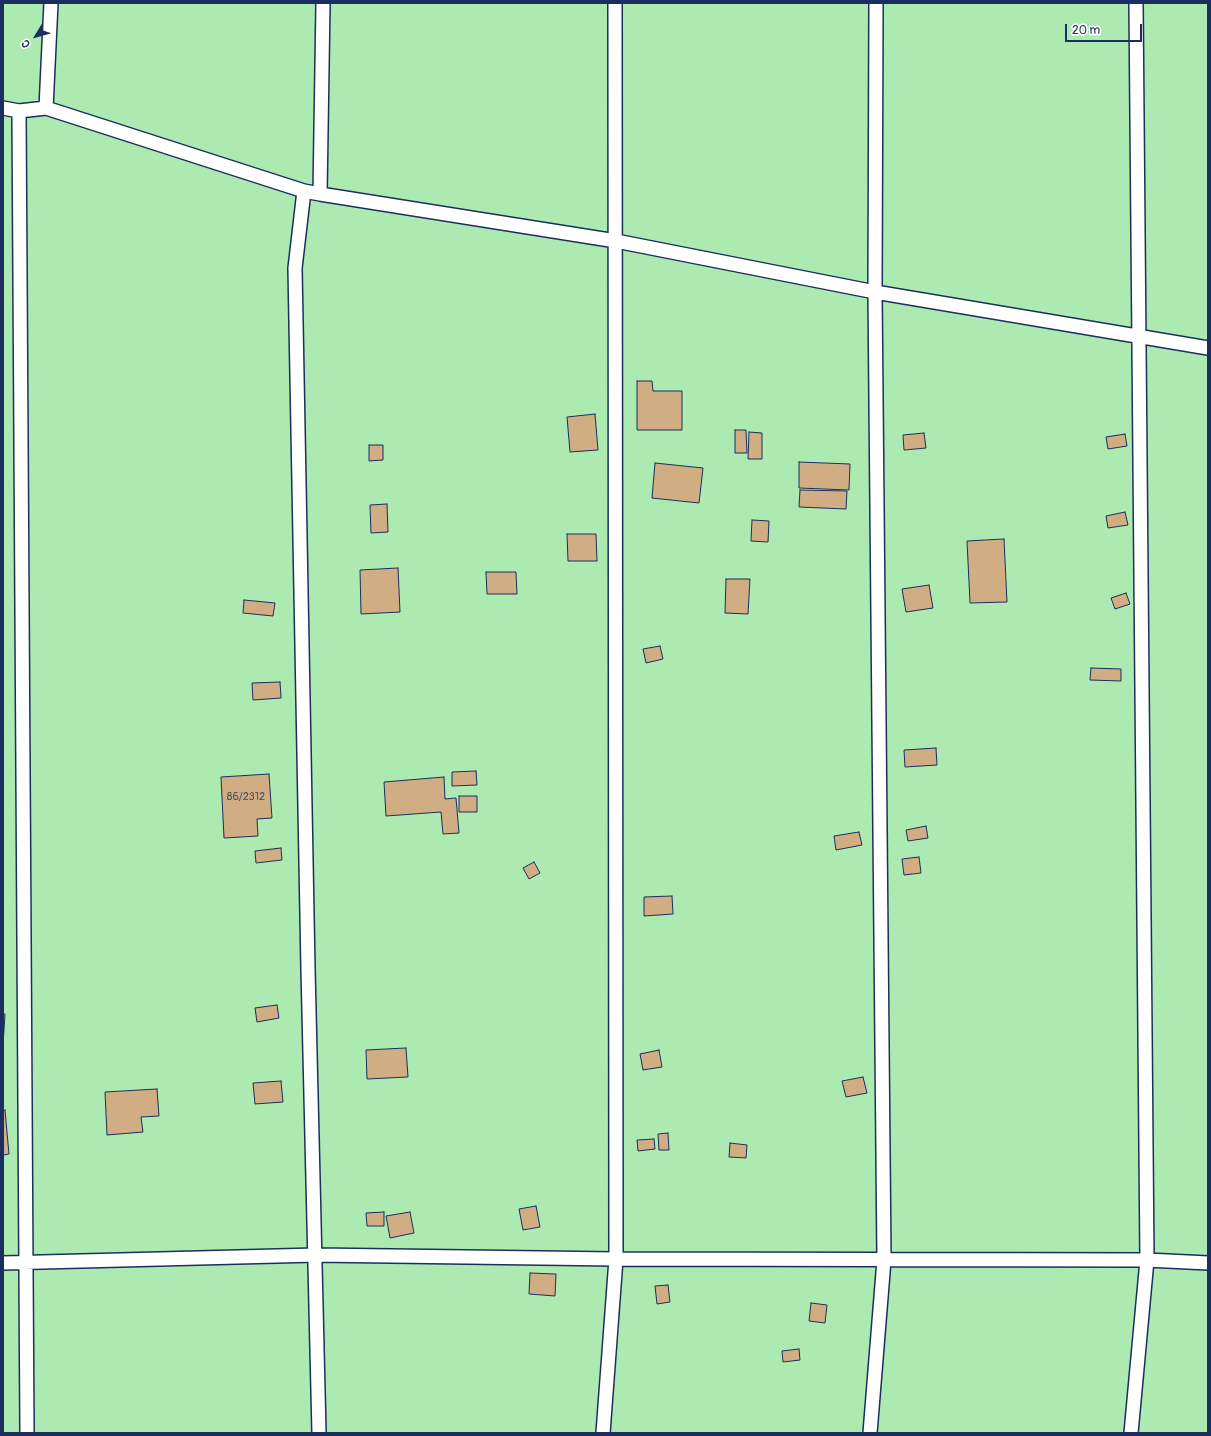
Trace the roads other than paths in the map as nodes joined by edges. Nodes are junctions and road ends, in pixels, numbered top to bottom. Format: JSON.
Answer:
{"nodes":[{"id":1,"x":51,"y":3,"type":"edge"},
{"id":2,"x":323,"y":3,"type":"edge"},
{"id":3,"x":615,"y":3,"type":"edge"},
{"id":4,"x":876,"y":3,"type":"edge"},
{"id":5,"x":1136,"y":3,"type":"edge"},
{"id":6,"x":3,"y":108,"type":"edge"},
{"id":7,"x":46,"y":108,"type":"junction"},
{"id":8,"x":19,"y":111,"type":"junction"},
{"id":9,"x":304,"y":191,"type":"junction"},
{"id":10,"x":320,"y":194,"type":"junction"},
{"id":11,"x":616,"y":241,"type":"junction"},
{"id":12,"x":875,"y":292,"type":"junction"},
{"id":13,"x":1139,"y":336,"type":"junction"},
{"id":14,"x":1208,"y":348,"type":"edge"},
{"id":15,"x":316,"y":1255,"type":"junction"},
{"id":16,"x":616,"y":1259,"type":"junction"},
{"id":17,"x":884,"y":1260,"type":"junction"},
{"id":18,"x":1147,"y":1260,"type":"junction"},
{"id":19,"x":24,"y":1262,"type":"junction"},
{"id":20,"x":3,"y":1263,"type":"edge"},
{"id":21,"x":1208,"y":1263,"type":"edge"},
{"id":22,"x":26,"y":1433,"type":"edge"},
{"id":23,"x":319,"y":1433,"type":"edge"},
{"id":24,"x":603,"y":1433,"type":"edge"},
{"id":25,"x":870,"y":1433,"type":"edge"},
{"id":26,"x":1131,"y":1433,"type":"edge"}],
"edges":[{"from":1,"to":7,"type":"lane"},
{"from":2,"to":10,"type":"lane"},
{"from":3,"to":11,"type":"lane"},
{"from":4,"to":12,"type":"lane"},
{"from":5,"to":13,"type":"lane"},
{"from":6,"to":8,"type":"lane"},
{"from":7,"to":8,"type":"lane"},
{"from":7,"to":9,"type":"lane"},
{"from":8,"to":19,"type":"lane"},
{"from":9,"to":10,"type":"lane"},
{"from":9,"to":15,"type":"lane"},
{"from":10,"to":11,"type":"lane"},
{"from":11,"to":12,"type":"lane"},
{"from":11,"to":16,"type":"lane"},
{"from":12,"to":13,"type":"lane"},
{"from":12,"to":17,"type":"lane"},
{"from":13,"to":14,"type":"lane"},
{"from":13,"to":18,"type":"lane"},
{"from":15,"to":16,"type":"lane"},
{"from":15,"to":19,"type":"lane"},
{"from":15,"to":23,"type":"lane"},
{"from":16,"to":17,"type":"lane"},
{"from":16,"to":24,"type":"lane"},
{"from":17,"to":18,"type":"lane"},
{"from":17,"to":25,"type":"lane"},
{"from":18,"to":21,"type":"lane"},
{"from":18,"to":26,"type":"lane"},
{"from":19,"to":20,"type":"lane"},
{"from":19,"to":22,"type":"lane"}]}
